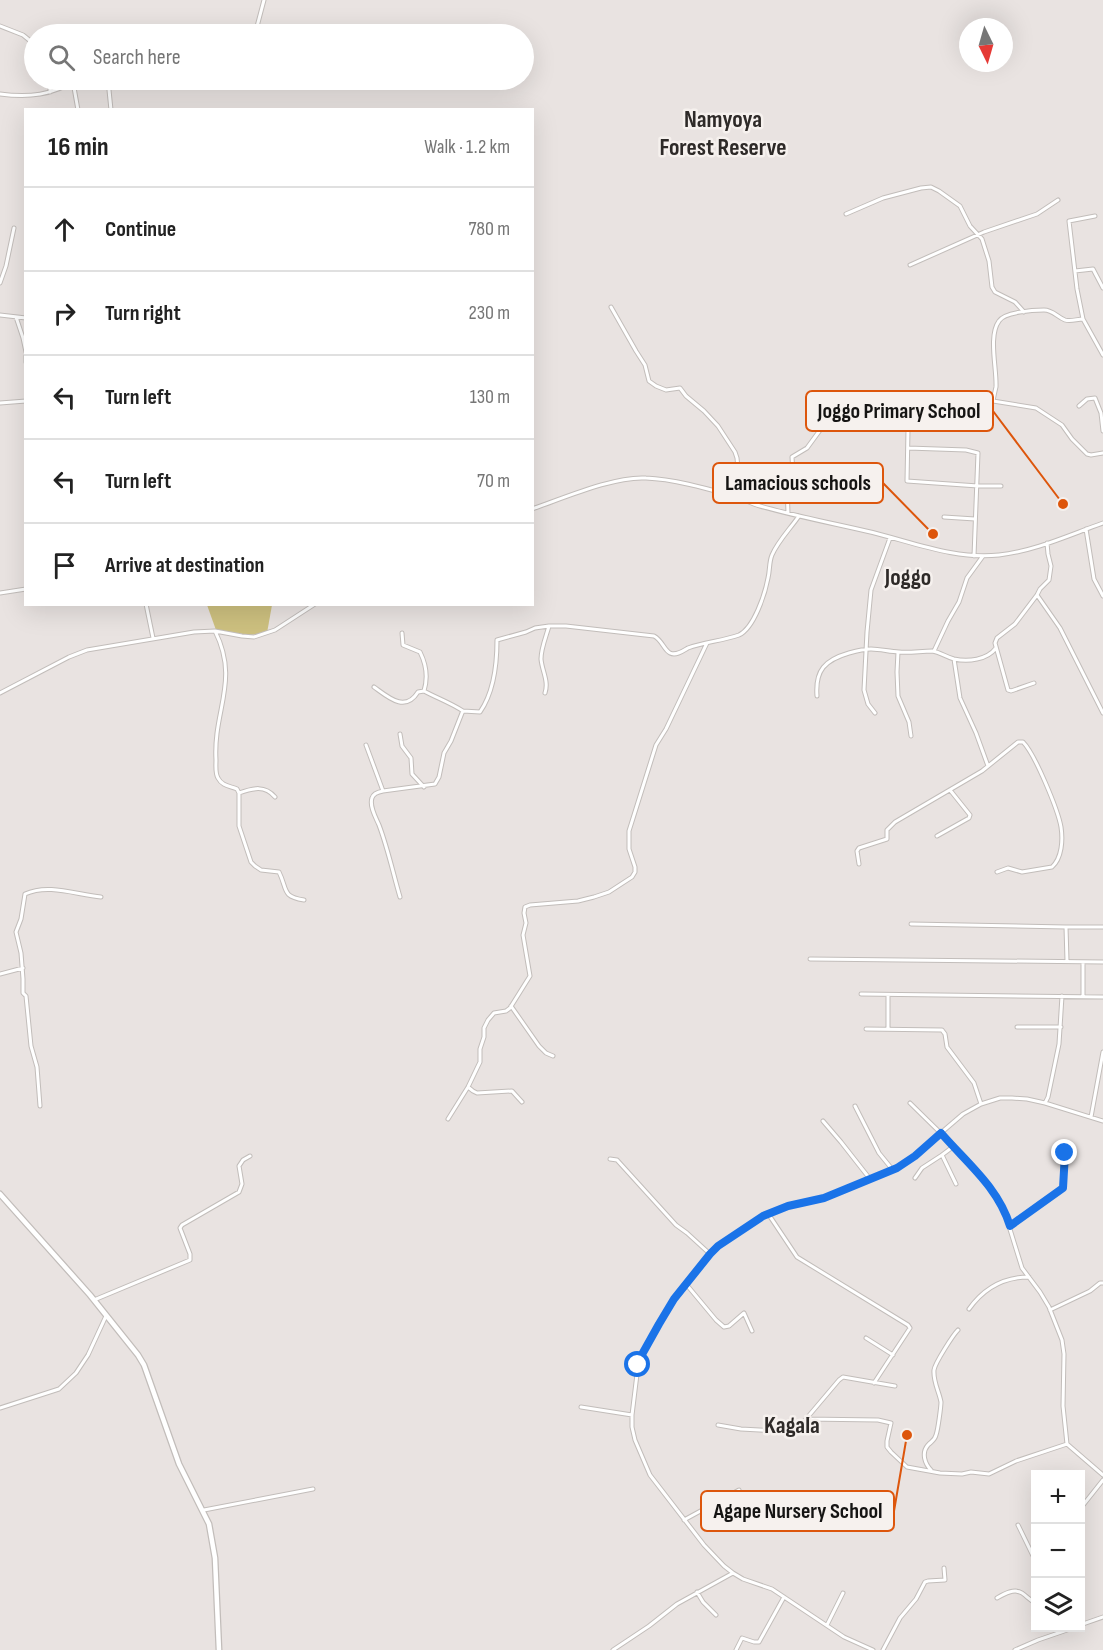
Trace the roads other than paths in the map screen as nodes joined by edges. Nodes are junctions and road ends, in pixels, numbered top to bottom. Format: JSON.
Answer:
{"nodes":[{"id":1,"x":264,"y":0,"type":"edge"},
{"id":2,"x":258,"y":24,"type":"edge"},
{"id":3,"x":0,"y":26,"type":"edge"},
{"id":4,"x":24,"y":36,"type":"edge"},
{"id":5,"x":57,"y":90,"type":"edge"},
{"id":6,"x":74,"y":90,"type":"edge"},
{"id":7,"x":109,"y":90,"type":"edge"},
{"id":8,"x":51,"y":92,"type":"joint"},
{"id":9,"x":0,"y":94,"type":"edge"},
{"id":10,"x":78,"y":108,"type":"edge"},
{"id":11,"x":111,"y":108,"type":"edge"},
{"id":12,"x":1058,"y":200,"type":"dead end"},
{"id":13,"x":846,"y":214,"type":"dead end"},
{"id":14,"x":1095,"y":216,"type":"dead end"},
{"id":15,"x":14,"y":228,"type":"dead end"},
{"id":16,"x":979,"y":235,"type":"junction"},
{"id":17,"x":910,"y":265,"type":"dead end"},
{"id":18,"x":1075,"y":271,"type":"junction"},
{"id":19,"x":0,"y":283,"type":"edge"},
{"id":20,"x":1103,"y":288,"type":"edge"},
{"id":21,"x":611,"y":307,"type":"dead end"},
{"id":22,"x":1024,"y":312,"type":"junction"},
{"id":23,"x":0,"y":315,"type":"edge"},
{"id":24,"x":16,"y":318,"type":"junction"},
{"id":25,"x":24,"y":318,"type":"edge"},
{"id":26,"x":1083,"y":319,"type":"junction"},
{"id":27,"x":24,"y":343,"type":"edge"},
{"id":28,"x":1103,"y":355,"type":"edge"},
{"id":29,"x":993,"y":400,"type":"junction"},
{"id":30,"x":24,"y":401,"type":"edge"},
{"id":31,"x":0,"y":403,"type":"edge"},
{"id":32,"x":966,"y":403,"type":"dead end"},
{"id":33,"x":1079,"y":406,"type":"dead end"},
{"id":34,"x":1103,"y":431,"type":"edge"},
{"id":35,"x":908,"y":448,"type":"junction"},
{"id":36,"x":1103,"y":453,"type":"edge"},
{"id":37,"x":978,"y":486,"type":"junction"},
{"id":38,"x":1001,"y":486,"type":"dead end"},
{"id":39,"x":741,"y":499,"type":"junction"},
{"id":40,"x":534,"y":507,"type":"edge"},
{"id":41,"x":788,"y":513,"type":"junction"},
{"id":42,"x":798,"y":516,"type":"junction"},
{"id":43,"x":944,"y":517,"type":"dead end"},
{"id":44,"x":975,"y":519,"type":"junction"},
{"id":45,"x":1103,"y":523,"type":"edge"},
{"id":46,"x":1086,"y":530,"type":"junction"},
{"id":47,"x":890,"y":538,"type":"junction"},
{"id":48,"x":1047,"y":543,"type":"junction"},
{"id":49,"x":974,"y":556,"type":"junction"},
{"id":50,"x":984,"y":556,"type":"junction"},
{"id":51,"x":24,"y":589,"type":"edge"},
{"id":52,"x":0,"y":593,"type":"edge"},
{"id":53,"x":1037,"y":595,"type":"junction"},
{"id":54,"x":1103,"y":596,"type":"edge"},
{"id":55,"x":146,"y":606,"type":"edge"},
{"id":56,"x":312,"y":606,"type":"edge"},
{"id":57,"x":549,"y":626,"type":"junction"},
{"id":58,"x":214,"y":631,"type":"junction"},
{"id":59,"x":402,"y":633,"type":"dead end"},
{"id":60,"x":153,"y":638,"type":"junction"},
{"id":61,"x":707,"y":644,"type":"junction"},
{"id":62,"x":996,"y":648,"type":"junction"},
{"id":63,"x":866,"y":649,"type":"junction"},
{"id":64,"x":934,"y":651,"type":"junction"},
{"id":65,"x":898,"y":652,"type":"junction"},
{"id":66,"x":954,"y":659,"type":"junction"},
{"id":67,"x":1034,"y":683,"type":"dead end"},
{"id":68,"x":374,"y":687,"type":"dead end"},
{"id":69,"x":424,"y":691,"type":"junction"},
{"id":70,"x":0,"y":693,"type":"edge"},
{"id":71,"x":545,"y":693,"type":"dead end"},
{"id":72,"x":817,"y":696,"type":"dead end"},
{"id":73,"x":463,"y":711,"type":"junction"},
{"id":74,"x":874,"y":713,"type":"dead end"},
{"id":75,"x":1103,"y":713,"type":"edge"},
{"id":76,"x":400,"y":734,"type":"dead end"},
{"id":77,"x":911,"y":736,"type":"dead end"},
{"id":78,"x":366,"y":745,"type":"dead end"},
{"id":79,"x":988,"y":766,"type":"junction"},
{"id":80,"x":424,"y":787,"type":"junction"},
{"id":81,"x":950,"y":789,"type":"junction"},
{"id":82,"x":382,"y":791,"type":"junction"},
{"id":83,"x":239,"y":793,"type":"junction"},
{"id":84,"x":275,"y":797,"type":"dead end"},
{"id":85,"x":937,"y":836,"type":"dead end"},
{"id":86,"x":859,"y":864,"type":"dead end"},
{"id":87,"x":997,"y":872,"type":"dead end"},
{"id":88,"x":101,"y":897,"type":"dead end"},
{"id":89,"x":400,"y":897,"type":"dead end"},
{"id":90,"x":304,"y":900,"type":"dead end"},
{"id":91,"x":911,"y":924,"type":"dead end"},
{"id":92,"x":1066,"y":927,"type":"junction"},
{"id":93,"x":1103,"y":927,"type":"edge"},
{"id":94,"x":810,"y":958,"type":"dead end"},
{"id":95,"x":1067,"y":961,"type":"junction"},
{"id":96,"x":1083,"y":962,"type":"junction"},
{"id":97,"x":1103,"y":962,"type":"edge"},
{"id":98,"x":22,"y":968,"type":"junction"},
{"id":99,"x":0,"y":974,"type":"edge"},
{"id":100,"x":861,"y":994,"type":"dead end"},
{"id":101,"x":888,"y":995,"type":"junction"},
{"id":102,"x":1062,"y":996,"type":"junction"},
{"id":103,"x":1083,"y":996,"type":"junction"},
{"id":104,"x":1103,"y":997,"type":"edge"},
{"id":105,"x":512,"y":1006,"type":"junction"},
{"id":106,"x":1017,"y":1027,"type":"dead end"},
{"id":107,"x":1060,"y":1027,"type":"junction"},
{"id":108,"x":866,"y":1029,"type":"dead end"},
{"id":109,"x":888,"y":1029,"type":"junction"},
{"id":110,"x":1103,"y":1052,"type":"edge"},
{"id":111,"x":553,"y":1056,"type":"dead end"},
{"id":112,"x":468,"y":1087,"type":"junction"},
{"id":113,"x":522,"y":1102,"type":"dead end"},
{"id":114,"x":910,"y":1103,"type":"dead end"},
{"id":115,"x":1045,"y":1103,"type":"junction"},
{"id":116,"x":981,"y":1104,"type":"junction"},
{"id":117,"x":40,"y":1106,"type":"dead end"},
{"id":118,"x":855,"y":1107,"type":"dead end"},
{"id":119,"x":1092,"y":1117,"type":"junction"},
{"id":120,"x":448,"y":1119,"type":"dead end"},
{"id":121,"x":823,"y":1121,"type":"dead end"},
{"id":122,"x":1103,"y":1121,"type":"edge"},
{"id":123,"x":941,"y":1133,"type":"junction"},
{"id":124,"x":954,"y":1146,"type":"junction"},
{"id":125,"x":1065,"y":1153,"type":"dead end"},
{"id":126,"x":942,"y":1155,"type":"junction"},
{"id":127,"x":250,"y":1156,"type":"dead end"},
{"id":128,"x":610,"y":1159,"type":"dead end"},
{"id":129,"x":892,"y":1169,"type":"junction"},
{"id":130,"x":870,"y":1179,"type":"junction"},
{"id":131,"x":915,"y":1179,"type":"dead end"},
{"id":132,"x":956,"y":1184,"type":"dead end"},
{"id":133,"x":0,"y":1194,"type":"edge"},
{"id":134,"x":769,"y":1214,"type":"junction"},
{"id":135,"x":1010,"y":1226,"type":"junction"},
{"id":136,"x":710,"y":1254,"type":"junction"},
{"id":137,"x":1029,"y":1277,"type":"junction"},
{"id":138,"x":1103,"y":1283,"type":"edge"},
{"id":139,"x":686,"y":1284,"type":"junction"},
{"id":140,"x":94,"y":1300,"type":"junction"},
{"id":141,"x":969,"y":1309,"type":"dead end"},
{"id":142,"x":1050,"y":1310,"type":"junction"},
{"id":143,"x":106,"y":1316,"type":"junction"},
{"id":144,"x":958,"y":1330,"type":"dead end"},
{"id":145,"x":752,"y":1331,"type":"dead end"},
{"id":146,"x":866,"y":1338,"type":"dead end"},
{"id":147,"x":893,"y":1355,"type":"junction"},
{"id":148,"x":874,"y":1383,"type":"junction"},
{"id":149,"x":895,"y":1386,"type":"dead end"},
{"id":150,"x":581,"y":1407,"type":"dead end"},
{"id":151,"x":0,"y":1408,"type":"edge"},
{"id":152,"x":632,"y":1415,"type":"junction"},
{"id":153,"x":806,"y":1419,"type":"junction"},
{"id":154,"x":718,"y":1425,"type":"dead end"},
{"id":155,"x":1067,"y":1444,"type":"junction"},
{"id":156,"x":932,"y":1472,"type":"junction"},
{"id":157,"x":1103,"y":1477,"type":"edge"},
{"id":158,"x":313,"y":1489,"type":"dead end"},
{"id":159,"x":739,"y":1490,"type":"dead end"},
{"id":160,"x":1085,"y":1502,"type":"edge"},
{"id":161,"x":204,"y":1510,"type":"junction"},
{"id":162,"x":684,"y":1520,"type":"junction"},
{"id":163,"x":1018,"y":1526,"type":"dead end"},
{"id":164,"x":1031,"y":1552,"type":"edge"},
{"id":165,"x":944,"y":1568,"type":"dead end"},
{"id":166,"x":733,"y":1573,"type":"junction"},
{"id":167,"x":697,"y":1592,"type":"junction"},
{"id":168,"x":843,"y":1593,"type":"dead end"},
{"id":169,"x":784,"y":1597,"type":"junction"},
{"id":170,"x":996,"y":1598,"type":"dead end"},
{"id":171,"x":1031,"y":1601,"type":"edge"},
{"id":172,"x":716,"y":1615,"type":"dead end"},
{"id":173,"x":1103,"y":1617,"type":"edge"},
{"id":174,"x":1085,"y":1623,"type":"edge"},
{"id":175,"x":827,"y":1625,"type":"junction"},
{"id":176,"x":1062,"y":1632,"type":"edge"},
{"id":177,"x":219,"y":1650,"type":"edge"},
{"id":178,"x":613,"y":1650,"type":"edge"},
{"id":179,"x":736,"y":1650,"type":"edge"},
{"id":180,"x":873,"y":1650,"type":"edge"},
{"id":181,"x":883,"y":1650,"type":"edge"},
{"id":182,"x":1015,"y":1650,"type":"edge"}],
"edges":[{"from":1,"to":2,"type":"street"},
{"from":3,"to":4,"type":"street"},
{"from":5,"to":8,"type":"street"},
{"from":6,"to":10,"type":"street"},
{"from":7,"to":11,"type":"street"},
{"from":8,"to":9,"type":"street"},
{"from":12,"to":16,"type":"street"},
{"from":13,"to":16,"type":"street"},
{"from":14,"to":18,"type":"street"},
{"from":15,"to":19,"type":"street"},
{"from":16,"to":17,"type":"street"},
{"from":16,"to":22,"type":"street"},
{"from":18,"to":20,"type":"street"},
{"from":18,"to":26,"type":"street"},
{"from":21,"to":39,"type":"street"},
{"from":22,"to":26,"type":"street"},
{"from":22,"to":29,"type":"street"},
{"from":23,"to":24,"type":"street"},
{"from":24,"to":25,"type":"street"},
{"from":24,"to":27,"type":"street"},
{"from":26,"to":28,"type":"street"},
{"from":29,"to":32,"type":"street"},
{"from":29,"to":36,"type":"street"},
{"from":30,"to":31,"type":"street"},
{"from":33,"to":34,"type":"street"},
{"from":35,"to":37,"type":"street"},
{"from":35,"to":37,"type":"street"},
{"from":35,"to":41,"type":"street"},
{"from":37,"to":38,"type":"street"},
{"from":37,"to":44,"type":"street"},
{"from":39,"to":40,"type":"street"},
{"from":39,"to":41,"type":"street"},
{"from":41,"to":42,"type":"street"},
{"from":42,"to":47,"type":"street"},
{"from":42,"to":61,"type":"street"},
{"from":43,"to":44,"type":"street"},
{"from":44,"to":49,"type":"street"},
{"from":45,"to":46,"type":"street"},
{"from":46,"to":48,"type":"street"},
{"from":46,"to":54,"type":"street"},
{"from":47,"to":49,"type":"street"},
{"from":47,"to":63,"type":"street"},
{"from":48,"to":50,"type":"street"},
{"from":48,"to":53,"type":"street"},
{"from":49,"to":50,"type":"street"},
{"from":50,"to":64,"type":"street"},
{"from":51,"to":52,"type":"street"},
{"from":53,"to":62,"type":"street"},
{"from":53,"to":75,"type":"street"},
{"from":55,"to":60,"type":"street"},
{"from":56,"to":58,"type":"street"},
{"from":57,"to":61,"type":"street"},
{"from":57,"to":71,"type":"street"},
{"from":57,"to":73,"type":"street"},
{"from":58,"to":60,"type":"street"},
{"from":58,"to":83,"type":"street"},
{"from":59,"to":69,"type":"street"},
{"from":60,"to":70,"type":"street"},
{"from":61,"to":105,"type":"street"},
{"from":62,"to":66,"type":"street"},
{"from":62,"to":67,"type":"street"},
{"from":63,"to":65,"type":"street"},
{"from":63,"to":72,"type":"street"},
{"from":63,"to":74,"type":"street"},
{"from":64,"to":65,"type":"street"},
{"from":64,"to":66,"type":"street"},
{"from":65,"to":77,"type":"street"},
{"from":66,"to":79,"type":"street"},
{"from":68,"to":69,"type":"street"},
{"from":69,"to":73,"type":"street"},
{"from":73,"to":80,"type":"street"},
{"from":76,"to":80,"type":"street"},
{"from":78,"to":82,"type":"street"},
{"from":79,"to":81,"type":"street"},
{"from":79,"to":87,"type":"street"},
{"from":80,"to":82,"type":"street"},
{"from":81,"to":85,"type":"street"},
{"from":81,"to":86,"type":"street"},
{"from":82,"to":89,"type":"street"},
{"from":83,"to":84,"type":"street"},
{"from":83,"to":90,"type":"street"},
{"from":88,"to":98,"type":"street"},
{"from":91,"to":92,"type":"street"},
{"from":92,"to":93,"type":"street"},
{"from":92,"to":95,"type":"street"},
{"from":94,"to":95,"type":"street"},
{"from":95,"to":96,"type":"street"},
{"from":96,"to":97,"type":"street"},
{"from":96,"to":103,"type":"street"},
{"from":98,"to":99,"type":"street"},
{"from":98,"to":117,"type":"street"},
{"from":100,"to":101,"type":"street"},
{"from":101,"to":102,"type":"street"},
{"from":101,"to":109,"type":"street"},
{"from":102,"to":103,"type":"street"},
{"from":102,"to":107,"type":"street"},
{"from":103,"to":104,"type":"street"},
{"from":105,"to":111,"type":"street"},
{"from":105,"to":112,"type":"street"},
{"from":106,"to":107,"type":"street"},
{"from":107,"to":115,"type":"street"},
{"from":108,"to":109,"type":"street"},
{"from":109,"to":116,"type":"street"},
{"from":110,"to":119,"type":"street"},
{"from":112,"to":113,"type":"street"},
{"from":112,"to":120,"type":"street"},
{"from":114,"to":123,"type":"street"},
{"from":115,"to":116,"type":"street"},
{"from":115,"to":119,"type":"street"},
{"from":116,"to":123,"type":"street"},
{"from":118,"to":129,"type":"street"},
{"from":119,"to":122,"type":"street"},
{"from":121,"to":130,"type":"street"},
{"from":123,"to":124,"type":"street"},
{"from":123,"to":129,"type":"street"},
{"from":124,"to":126,"type":"street"},
{"from":124,"to":135,"type":"street"},
{"from":125,"to":135,"type":"street"},
{"from":126,"to":131,"type":"street"},
{"from":126,"to":132,"type":"street"},
{"from":127,"to":140,"type":"street"},
{"from":128,"to":136,"type":"street"},
{"from":129,"to":130,"type":"street"},
{"from":130,"to":134,"type":"street"},
{"from":133,"to":140,"type":"street"},
{"from":134,"to":136,"type":"street"},
{"from":134,"to":147,"type":"street"},
{"from":135,"to":137,"type":"street"},
{"from":136,"to":139,"type":"street"},
{"from":137,"to":141,"type":"street"},
{"from":137,"to":142,"type":"street"},
{"from":138,"to":142,"type":"street"},
{"from":139,"to":145,"type":"street"},
{"from":139,"to":152,"type":"street"},
{"from":140,"to":143,"type":"street"},
{"from":142,"to":155,"type":"street"},
{"from":143,"to":151,"type":"street"},
{"from":143,"to":161,"type":"street"},
{"from":144,"to":156,"type":"street"},
{"from":146,"to":147,"type":"street"},
{"from":147,"to":148,"type":"street"},
{"from":148,"to":149,"type":"street"},
{"from":148,"to":153,"type":"street"},
{"from":150,"to":152,"type":"street"},
{"from":152,"to":162,"type":"street"},
{"from":153,"to":154,"type":"street"},
{"from":153,"to":156,"type":"street"},
{"from":155,"to":156,"type":"street"},
{"from":155,"to":157,"type":"street"},
{"from":157,"to":160,"type":"street"},
{"from":158,"to":161,"type":"street"},
{"from":159,"to":162,"type":"street"},
{"from":161,"to":177,"type":"street"},
{"from":162,"to":166,"type":"street"},
{"from":163,"to":164,"type":"street"},
{"from":165,"to":181,"type":"street"},
{"from":166,"to":167,"type":"street"},
{"from":166,"to":169,"type":"street"},
{"from":167,"to":172,"type":"street"},
{"from":167,"to":178,"type":"street"},
{"from":168,"to":175,"type":"street"},
{"from":169,"to":175,"type":"street"},
{"from":169,"to":179,"type":"street"},
{"from":170,"to":171,"type":"street"},
{"from":173,"to":174,"type":"street"},
{"from":175,"to":180,"type":"street"},
{"from":176,"to":182,"type":"street"}]}
